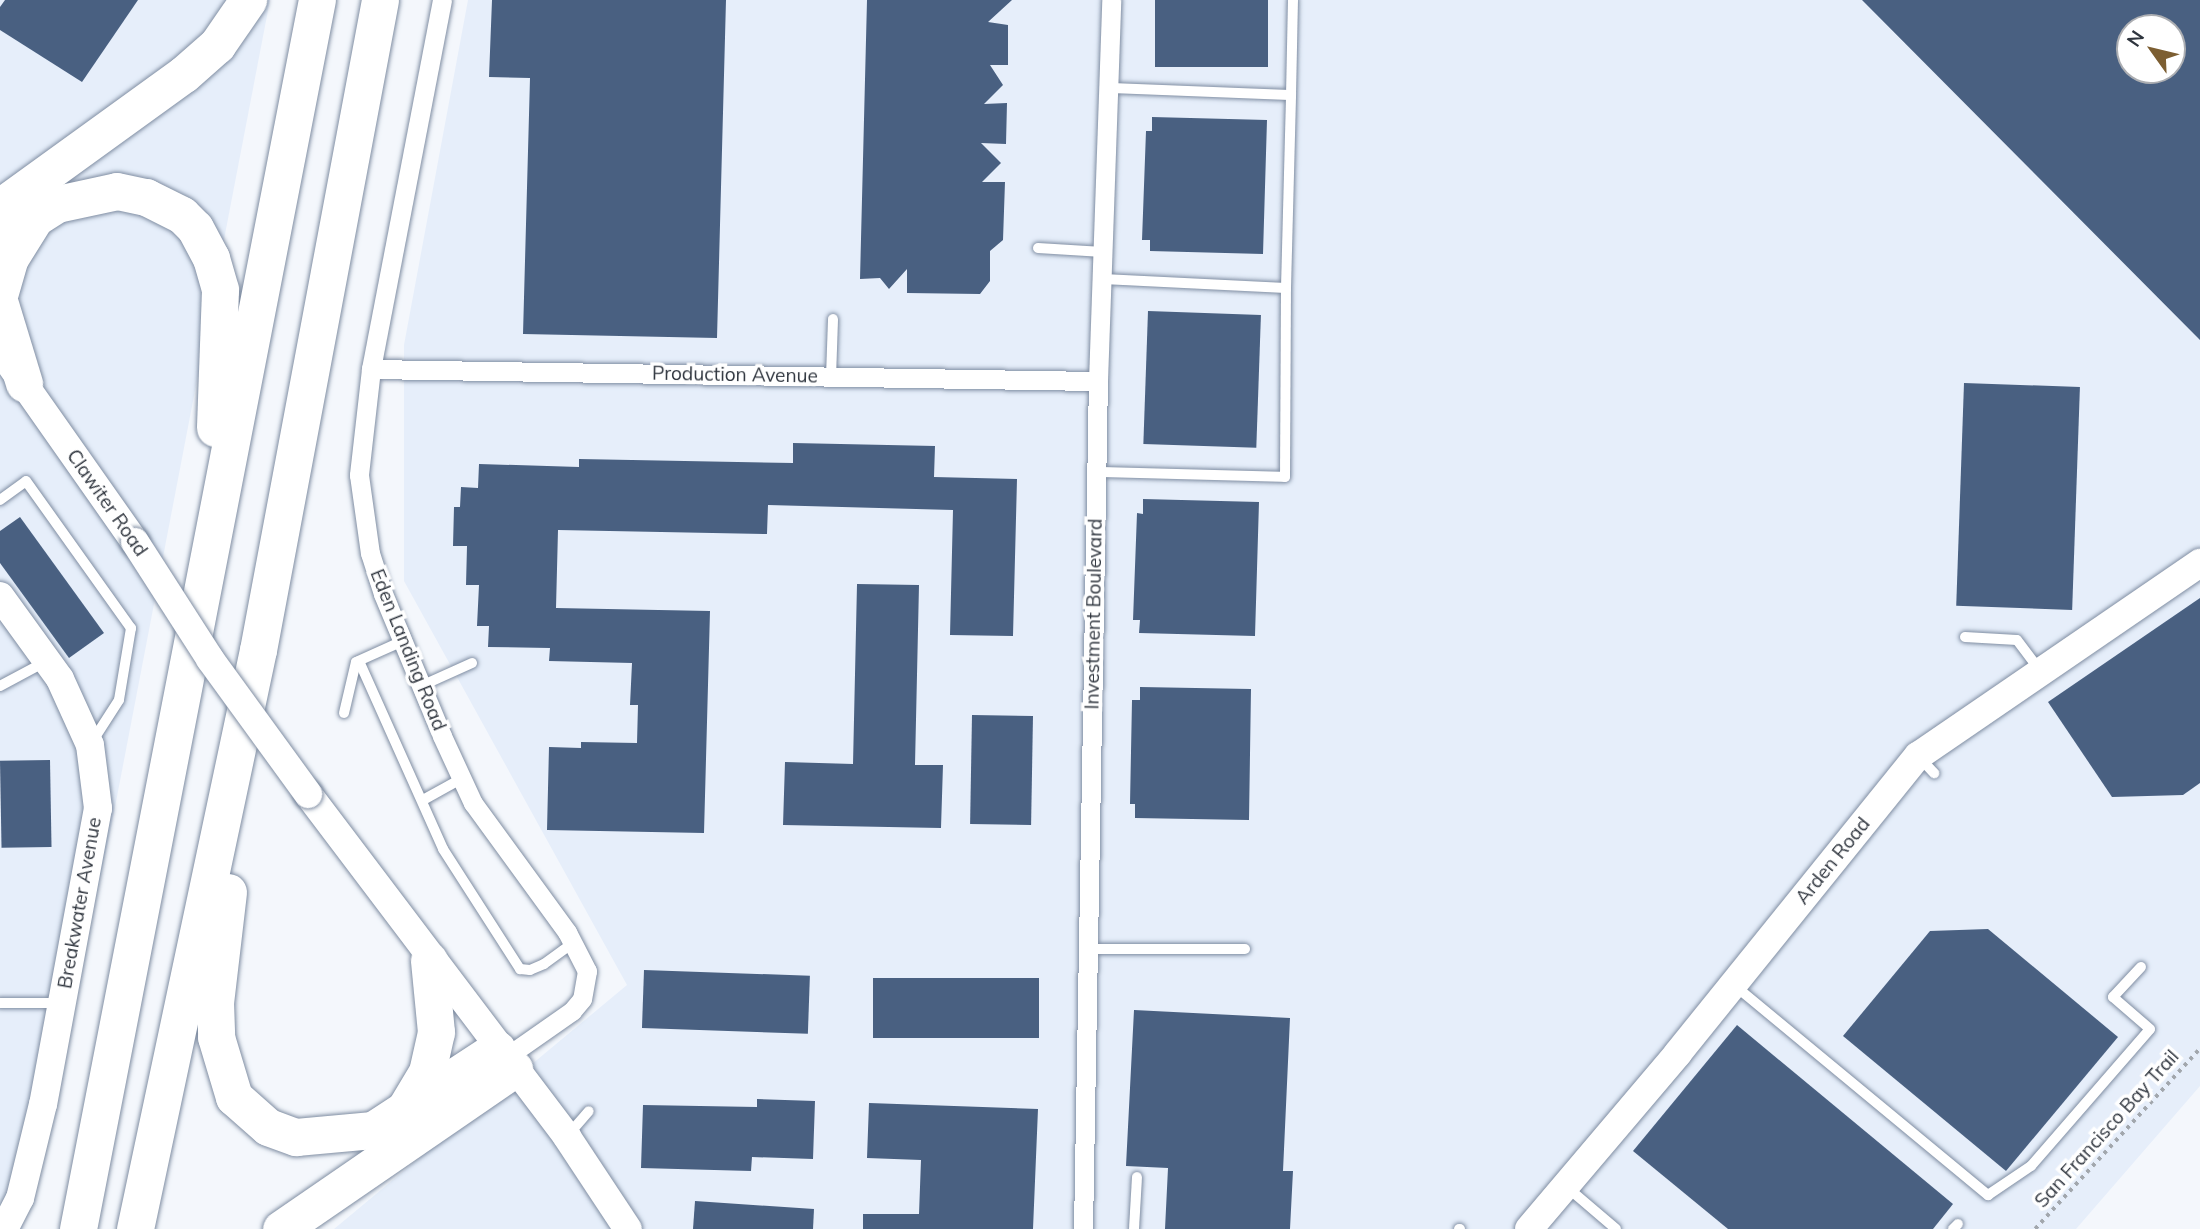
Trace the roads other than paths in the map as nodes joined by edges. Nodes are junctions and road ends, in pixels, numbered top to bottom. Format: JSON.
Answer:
{"nodes":[{"id":1,"x":248,"y":0,"type":"edge"},
{"id":2,"x":317,"y":0,"type":"edge"},
{"id":3,"x":380,"y":0,"type":"edge"},
{"id":4,"x":442,"y":0,"type":"edge"},
{"id":5,"x":1111,"y":0,"type":"edge"},
{"id":6,"x":1293,"y":0,"type":"edge"},
{"id":7,"x":1110,"y":88,"type":"junction"},
{"id":8,"x":1291,"y":95,"type":"junction"},
{"id":9,"x":0,"y":207,"type":"edge"},
{"id":10,"x":38,"y":215,"type":"junction"},
{"id":11,"x":0,"y":240,"type":"edge"},
{"id":12,"x":1038,"y":247,"type":"dead end"},
{"id":13,"x":1104,"y":252,"type":"junction"},
{"id":14,"x":1103,"y":279,"type":"junction"},
{"id":15,"x":1286,"y":288,"type":"junction"},
{"id":16,"x":0,"y":292,"type":"edge"},
{"id":17,"x":0,"y":304,"type":"edge"},
{"id":18,"x":833,"y":319,"type":"dead end"},
{"id":19,"x":0,"y":351,"type":"edge"},
{"id":20,"x":371,"y":369,"type":"junction"},
{"id":21,"x":831,"y":377,"type":"junction"},
{"id":22,"x":1098,"y":381,"type":"junction"},
{"id":23,"x":24,"y":383,"type":"junction"},
{"id":24,"x":1097,"y":472,"type":"junction"},
{"id":25,"x":0,"y":500,"type":"edge"},
{"id":26,"x":2200,"y":563,"type":"edge"},
{"id":27,"x":204,"y":593,"type":"junction"},
{"id":28,"x":0,"y":596,"type":"edge"},
{"id":29,"x":1965,"y":637,"type":"dead end"},
{"id":30,"x":402,"y":641,"type":"junction"},
{"id":31,"x":258,"y":650,"type":"junction"},
{"id":32,"x":47,"y":661,"type":"junction"},
{"id":33,"x":359,"y":661,"type":"junction"},
{"id":34,"x":472,"y":663,"type":"dead end"},
{"id":35,"x":2042,"y":672,"type":"junction"},
{"id":36,"x":0,"y":685,"type":"edge"},
{"id":37,"x":421,"y":686,"type":"junction"},
{"id":38,"x":344,"y":713,"type":"dead end"},
{"id":39,"x":90,"y":745,"type":"junction"},
{"id":40,"x":461,"y":779,"type":"junction"},
{"id":41,"x":423,"y":800,"type":"junction"},
{"id":42,"x":574,"y":942,"type":"junction"},
{"id":43,"x":1088,"y":949,"type":"junction"},
{"id":44,"x":1245,"y":949,"type":"dead end"},
{"id":45,"x":429,"y":960,"type":"junction"},
{"id":46,"x":2141,"y":967,"type":"dead end"},
{"id":47,"x":1733,"y":985,"type":"junction"},
{"id":48,"x":0,"y":1003,"type":"edge"},
{"id":49,"x":62,"y":1003,"type":"junction"},
{"id":50,"x":505,"y":1059,"type":"junction"},
{"id":51,"x":404,"y":1111,"type":"junction"},
{"id":52,"x":589,"y":1111,"type":"dead end"},
{"id":53,"x":567,"y":1137,"type":"junction"},
{"id":54,"x":1137,"y":1177,"type":"dead end"},
{"id":55,"x":1565,"y":1186,"type":"junction"},
{"id":56,"x":4,"y":1229,"type":"edge"},
{"id":57,"x":78,"y":1229,"type":"edge"},
{"id":58,"x":135,"y":1229,"type":"edge"},
{"id":59,"x":281,"y":1229,"type":"edge"},
{"id":60,"x":628,"y":1229,"type":"edge"},
{"id":61,"x":1083,"y":1229,"type":"edge"},
{"id":62,"x":1134,"y":1229,"type":"edge"},
{"id":63,"x":1529,"y":1229,"type":"edge"},
{"id":64,"x":1616,"y":1229,"type":"edge"}],
"edges":[{"from":1,"to":9,"type":"highway"},
{"from":2,"to":27,"type":"highway"},
{"from":3,"to":31,"type":"highway"},
{"from":4,"to":20,"type":"street","name":"Eden Landing Road"},
{"from":5,"to":7,"type":"street","name":"Investment Boulevard"},
{"from":6,"to":8,"type":"lane"},
{"from":7,"to":8,"type":"lane"},
{"from":7,"to":13,"type":"street","name":"Investment Boulevard"},
{"from":8,"to":15,"type":"lane"},
{"from":10,"to":11,"type":"highway"},
{"from":10,"to":16,"type":"highway"},
{"from":10,"to":27,"type":"highway"},
{"from":12,"to":13,"type":"lane"},
{"from":13,"to":14,"type":"street","name":"Investment Boulevard"},
{"from":14,"to":15,"type":"lane"},
{"from":14,"to":22,"type":"street","name":"Investment Boulevard"},
{"from":15,"to":24,"type":"lane"},
{"from":17,"to":23,"type":"highway"},
{"from":18,"to":21,"type":"lane"},
{"from":19,"to":23,"type":"street","name":"Clawiter Road"},
{"from":20,"to":21,"type":"street","name":"Production Avenue"},
{"from":20,"to":30,"type":"street","name":"Eden Landing Road"},
{"from":21,"to":22,"type":"street","name":"Production Avenue"},
{"from":22,"to":24,"type":"street","name":"Investment Boulevard"},
{"from":23,"to":45,"type":"street","name":"Clawiter Road","bridge":true},
{"from":24,"to":43,"type":"street","name":"Investment Boulevard"},
{"from":25,"to":39,"type":"lane"},
{"from":26,"to":35,"type":"street","name":"Arden Road"},
{"from":27,"to":57,"type":"highway"},
{"from":28,"to":32,"type":"street","name":"Breakwater Avenue"},
{"from":29,"to":35,"type":"lane"},
{"from":30,"to":33,"type":"lane"},
{"from":30,"to":37,"type":"street","name":"Eden Landing Road"},
{"from":31,"to":51,"type":"highway"},
{"from":31,"to":58,"type":"highway"},
{"from":32,"to":36,"type":"lane"},
{"from":32,"to":39,"type":"street","name":"Breakwater Avenue"},
{"from":33,"to":38,"type":"lane"},
{"from":33,"to":41,"type":"lane"},
{"from":34,"to":37,"type":"lane"},
{"from":35,"to":47,"type":"street","name":"Arden Road"},
{"from":37,"to":40,"type":"street","name":"Eden Landing Road"},
{"from":39,"to":49,"type":"street","name":"Breakwater Avenue"},
{"from":40,"to":41,"type":"lane"},
{"from":40,"to":42,"type":"street","name":"Eden Landing Road"},
{"from":41,"to":42,"type":"lane"},
{"from":42,"to":50,"type":"street","name":"Eden Landing Road"},
{"from":43,"to":44,"type":"lane"},
{"from":43,"to":61,"type":"street","name":"Investment Boulevard"},
{"from":45,"to":50,"type":"street"},
{"from":45,"to":51,"type":"highway"},
{"from":46,"to":47,"type":"lane"},
{"from":47,"to":55,"type":"street","name":"Arden Road"},
{"from":48,"to":49,"type":"lane"},
{"from":49,"to":56,"type":"street","name":"Breakwater Avenue"},
{"from":50,"to":51,"type":"highway"},
{"from":50,"to":53,"type":"street"},
{"from":50,"to":59,"type":"highway"},
{"from":52,"to":53,"type":"lane"},
{"from":53,"to":60,"type":"street"},
{"from":54,"to":62,"type":"lane"},
{"from":55,"to":63,"type":"street","name":"Arden Road"},
{"from":55,"to":64,"type":"lane"}]}
